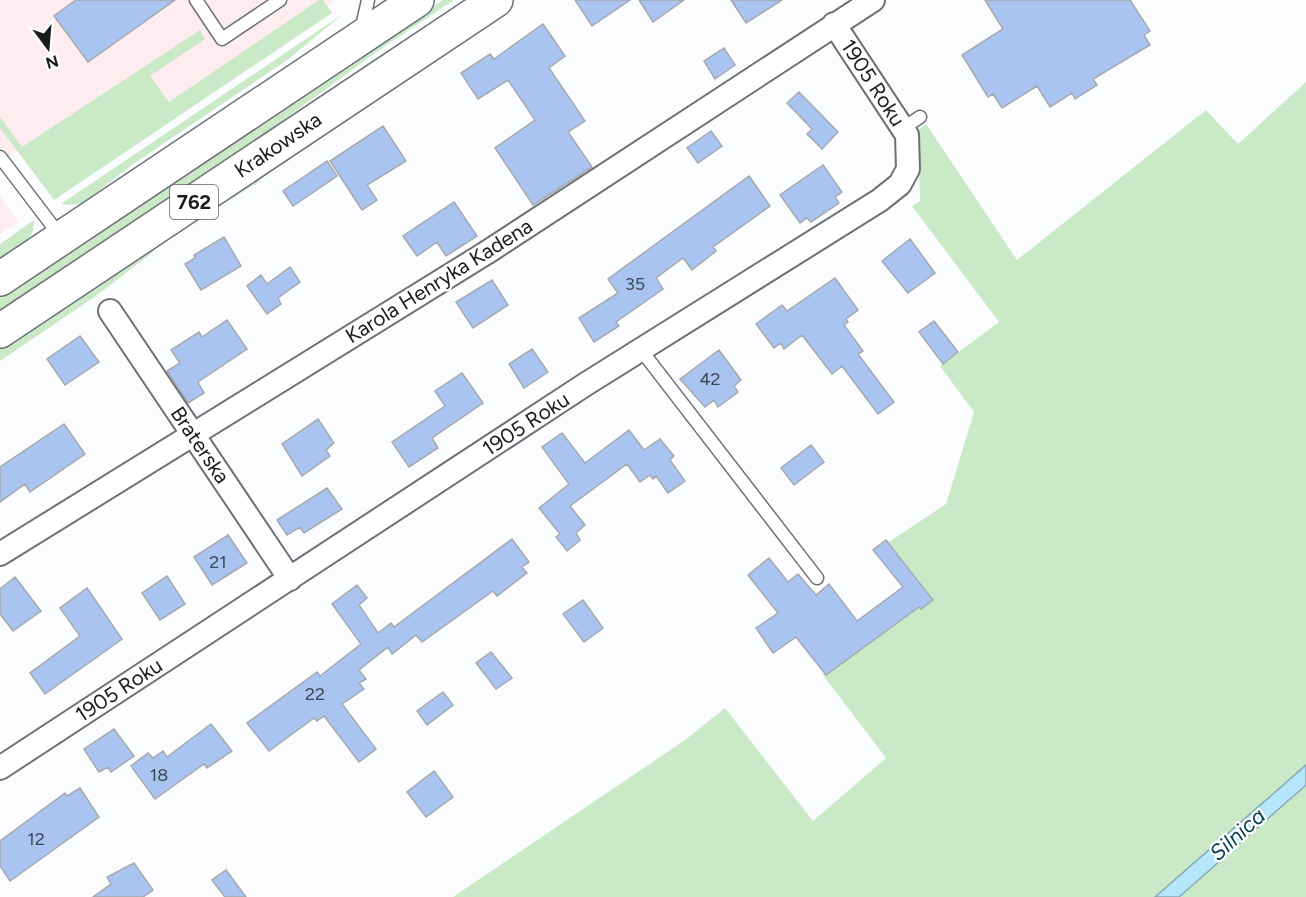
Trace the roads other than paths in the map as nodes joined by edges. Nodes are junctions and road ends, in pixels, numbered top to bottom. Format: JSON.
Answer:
{"nodes":[{"id":1,"x":196,"y":0,"type":"edge"},
{"id":2,"x":280,"y":0,"type":"edge"},
{"id":3,"x":368,"y":0,"type":"edge"},
{"id":4,"x":417,"y":0,"type":"edge"},
{"id":5,"x":496,"y":0,"type":"edge"},
{"id":6,"x":873,"y":0,"type":"edge"},
{"id":7,"x":834,"y":24,"type":"junction"},
{"id":8,"x":360,"y":38,"type":"junction"},
{"id":9,"x":0,"y":157,"type":"edge"},
{"id":10,"x":62,"y":238,"type":"junction"},
{"id":11,"x":0,"y":279,"type":"edge"},
{"id":12,"x":110,"y":310,"type":"dead end"},
{"id":13,"x":0,"y":331,"type":"edge"},
{"id":14,"x":641,"y":350,"type":"junction"},
{"id":15,"x":192,"y":433,"type":"junction"},
{"id":16,"x":0,"y":554,"type":"edge"},
{"id":17,"x":817,"y":578,"type":"dead end"},
{"id":18,"x":290,"y":579,"type":"junction"},
{"id":19,"x":0,"y":768,"type":"edge"}],
"edges":[{"from":1,"to":2,"type":"lane"},
{"from":3,"to":8,"type":"lane"},
{"from":4,"to":8,"type":"main road","name":"Krakowska","number":"762"},
{"from":5,"to":13,"type":"main road","name":"Krakowska","number":"762"},
{"from":6,"to":7,"type":"street","name":"Karola Henryka Kadena"},
{"from":7,"to":14,"type":"street","name":"1905 Roku"},
{"from":7,"to":15,"type":"street","name":"Karola Henryka Kadena"},
{"from":8,"to":10,"type":"main road","name":"Krakowska","number":"762"},
{"from":9,"to":10,"type":"lane"},
{"from":10,"to":11,"type":"main road","name":"Krakowska","number":"762"},
{"from":12,"to":15,"type":"street","name":"Braterska"},
{"from":14,"to":17,"type":"lane"},
{"from":14,"to":18,"type":"street","name":"1905 Roku"},
{"from":15,"to":16,"type":"street","name":"Karola Henryka Kadena"},
{"from":15,"to":18,"type":"street","name":"Braterska"},
{"from":18,"to":19,"type":"street","name":"1905 Roku"}]}
